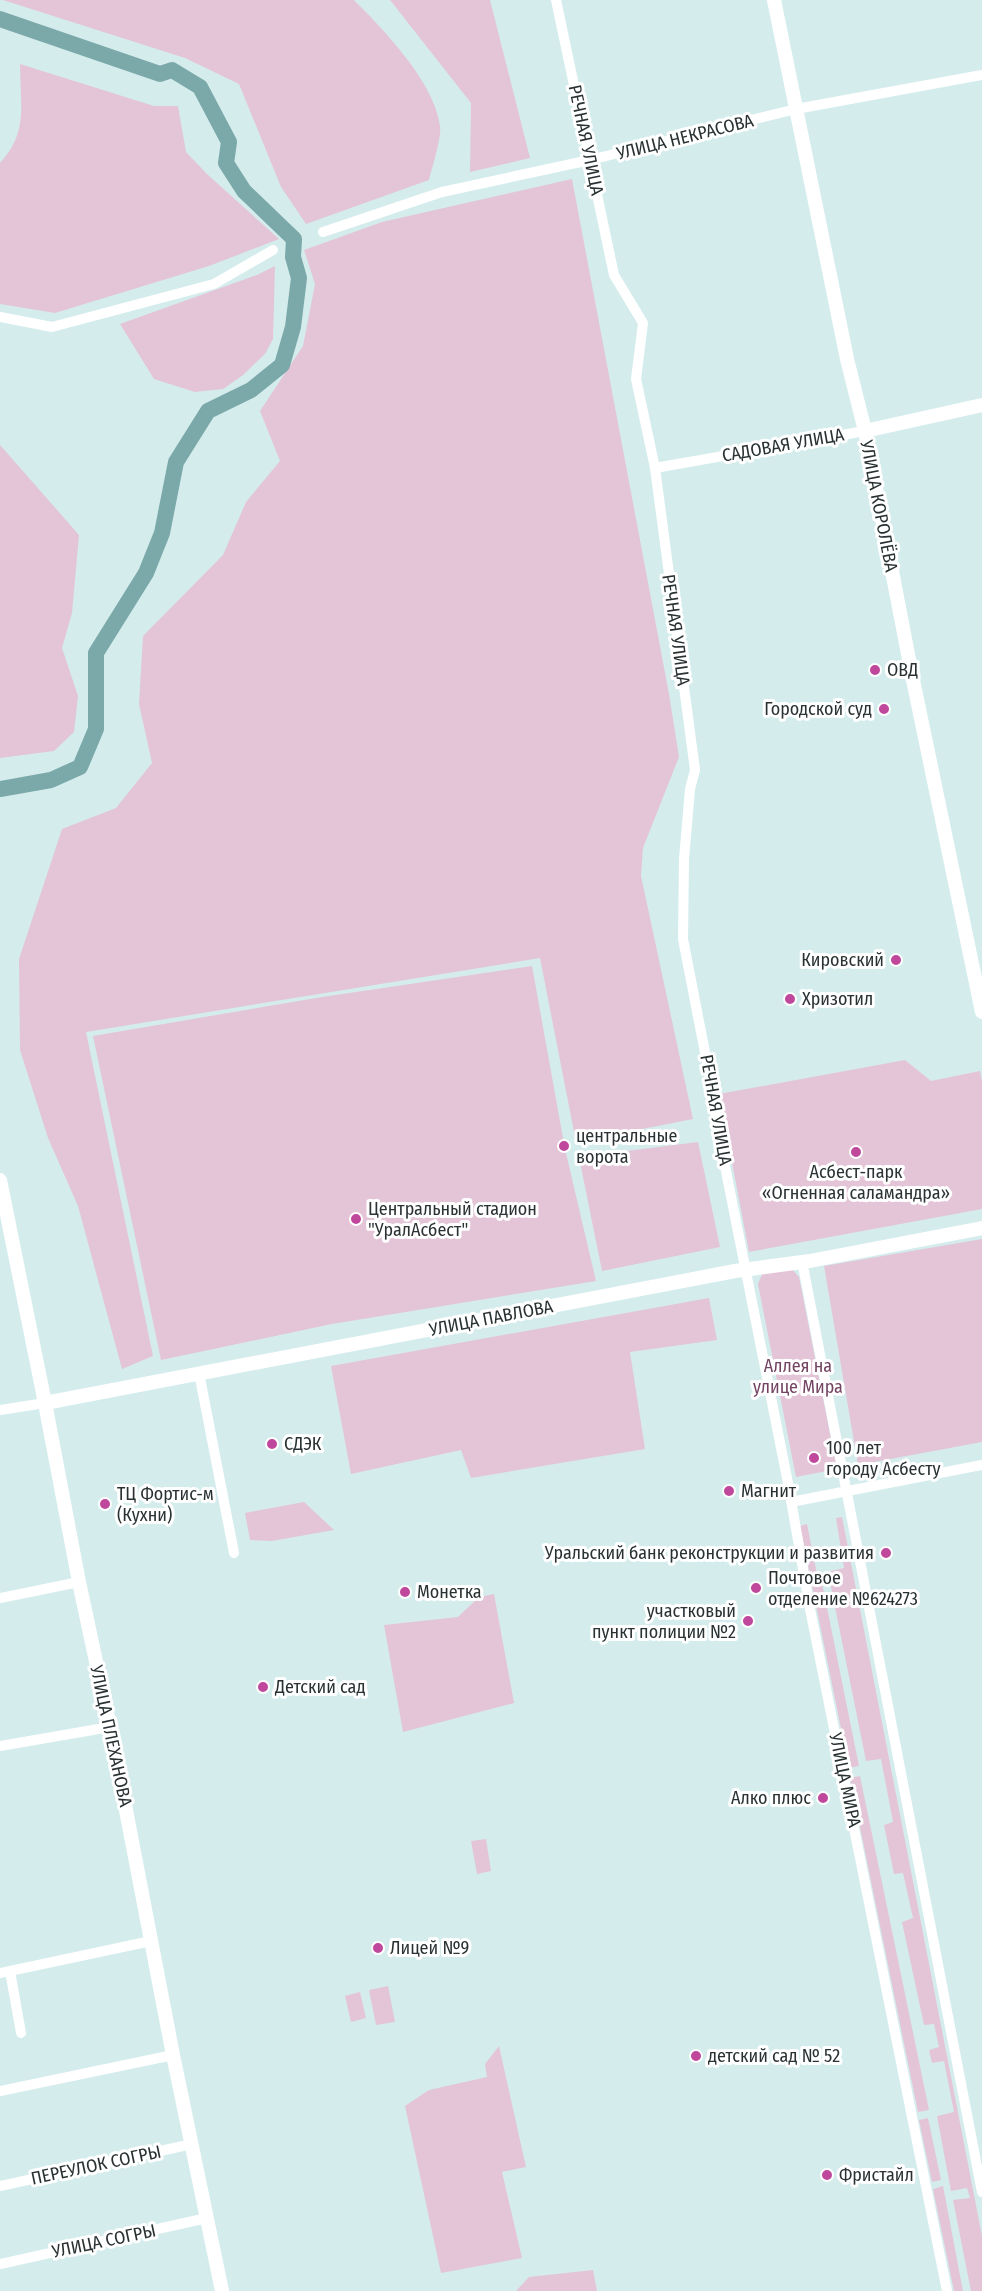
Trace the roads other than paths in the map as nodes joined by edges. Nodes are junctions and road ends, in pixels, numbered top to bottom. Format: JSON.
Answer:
{"nodes":[{"id":1,"x":556,"y":0,"type":"edge"},
{"id":2,"x":774,"y":0,"type":"edge"},
{"id":3,"x":982,"y":75,"type":"edge"},
{"id":4,"x":796,"y":109,"type":"junction"},
{"id":5,"x":590,"y":160,"type":"junction"},
{"id":6,"x":323,"y":232,"type":"dead end"},
{"id":7,"x":273,"y":250,"type":"dead end"},
{"id":8,"x":0,"y":317,"type":"edge"},
{"id":9,"x":982,"y":405,"type":"edge"},
{"id":10,"x":865,"y":431,"type":"junction"},
{"id":11,"x":655,"y":468,"type":"junction"},
{"id":12,"x":982,"y":1012,"type":"edge"},
{"id":13,"x":1,"y":1189,"type":"edge"},
{"id":14,"x":982,"y":1228,"type":"edge"},
{"id":15,"x":802,"y":1261,"type":"junction"},
{"id":16,"x":746,"y":1269,"type":"junction"},
{"id":17,"x":199,"y":1373,"type":"junction"},
{"id":18,"x":45,"y":1403,"type":"junction"},
{"id":19,"x":0,"y":1410,"type":"edge"},
{"id":20,"x":982,"y":1465,"type":"edge"},
{"id":21,"x":847,"y":1491,"type":"junction"},
{"id":22,"x":791,"y":1502,"type":"junction"},
{"id":23,"x":234,"y":1553,"type":"dead end"},
{"id":24,"x":79,"y":1582,"type":"junction"},
{"id":25,"x":0,"y":1598,"type":"edge"},
{"id":26,"x":110,"y":1727,"type":"junction"},
{"id":27,"x":0,"y":1746,"type":"edge"},
{"id":28,"x":151,"y":1941,"type":"junction"},
{"id":29,"x":5,"y":1972,"type":"edge"},
{"id":30,"x":21,"y":2033,"type":"dead end"},
{"id":31,"x":173,"y":2055,"type":"junction"},
{"id":32,"x":0,"y":2091,"type":"edge"},
{"id":33,"x":192,"y":2144,"type":"junction"},
{"id":34,"x":0,"y":2186,"type":"edge"},
{"id":35,"x":982,"y":2192,"type":"edge"},
{"id":36,"x":207,"y":2218,"type":"junction"},
{"id":37,"x":0,"y":2264,"type":"edge"},
{"id":38,"x":222,"y":2291,"type":"edge"},
{"id":39,"x":947,"y":2291,"type":"edge"}],
"edges":[{"from":1,"to":5,"type":"street","name":"РЕЧНАЯ УЛИЦА"},
{"from":2,"to":4,"type":"street","name":"УЛИЦА КОРОЛЁВА"},
{"from":3,"to":4,"type":"street","name":"УЛИЦА НЕКРАСОВА"},
{"from":4,"to":5,"type":"street","name":"УЛИЦА НЕКРАСОВА"},
{"from":4,"to":10,"type":"street","name":"УЛИЦА КОРОЛЁВА"},
{"from":5,"to":6,"type":"street","name":"УЛИЦА НЕКРАСОВА"},
{"from":5,"to":11,"type":"street","name":"РЕЧНАЯ УЛИЦА"},
{"from":7,"to":8,"type":"street"},
{"from":9,"to":10,"type":"street","name":"САДОВАЯ УЛИЦА"},
{"from":10,"to":11,"type":"street","name":"САДОВАЯ УЛИЦА"},
{"from":10,"to":12,"type":"street","name":"УЛИЦА КОРОЛЁВА"},
{"from":11,"to":16,"type":"street","name":"РЕЧНАЯ УЛИЦА"},
{"from":13,"to":18,"type":"street","name":"УЛИЦА ПЛЕХАНОВА"},
{"from":14,"to":15,"type":"street","name":"УЛИЦА ПАВЛОВА"},
{"from":15,"to":16,"type":"street","name":"УЛИЦА ПАВЛОВА"},
{"from":15,"to":21,"type":"street"},
{"from":16,"to":17,"type":"street","name":"УЛИЦА ПАВЛОВА"},
{"from":16,"to":22,"type":"street","name":"УЛИЦА МИРА"},
{"from":17,"to":18,"type":"street","name":"УЛИЦА ПАВЛОВА"},
{"from":17,"to":23,"type":"street"},
{"from":18,"to":19,"type":"street","name":"УЛИЦА ПАВЛОВА"},
{"from":18,"to":24,"type":"street","name":"УЛИЦА ПЛЕХАНОВА"},
{"from":20,"to":21,"type":"street"},
{"from":21,"to":22,"type":"street"},
{"from":21,"to":35,"type":"street"},
{"from":22,"to":39,"type":"street","name":"УЛИЦА МИРА"},
{"from":24,"to":25,"type":"street"},
{"from":24,"to":26,"type":"street","name":"УЛИЦА ПЛЕХАНОВА"},
{"from":26,"to":27,"type":"street"},
{"from":26,"to":28,"type":"street","name":"УЛИЦА ПЛЕХАНОВА"},
{"from":28,"to":29,"type":"street"},
{"from":28,"to":31,"type":"street","name":"УЛИЦА ПЛЕХАНОВА"},
{"from":29,"to":30,"type":"street"},
{"from":31,"to":32,"type":"street"},
{"from":31,"to":33,"type":"street","name":"УЛИЦА ПЛЕХАНОВА"},
{"from":33,"to":34,"type":"street","name":"ПЕРЕУЛОК СОГРЫ"},
{"from":33,"to":36,"type":"street","name":"УЛИЦА ПЛЕХАНОВА"},
{"from":36,"to":37,"type":"street","name":"УЛИЦА СОГРЫ"},
{"from":36,"to":38,"type":"street","name":"УЛИЦА ПЛЕХАНОВА"}]}
